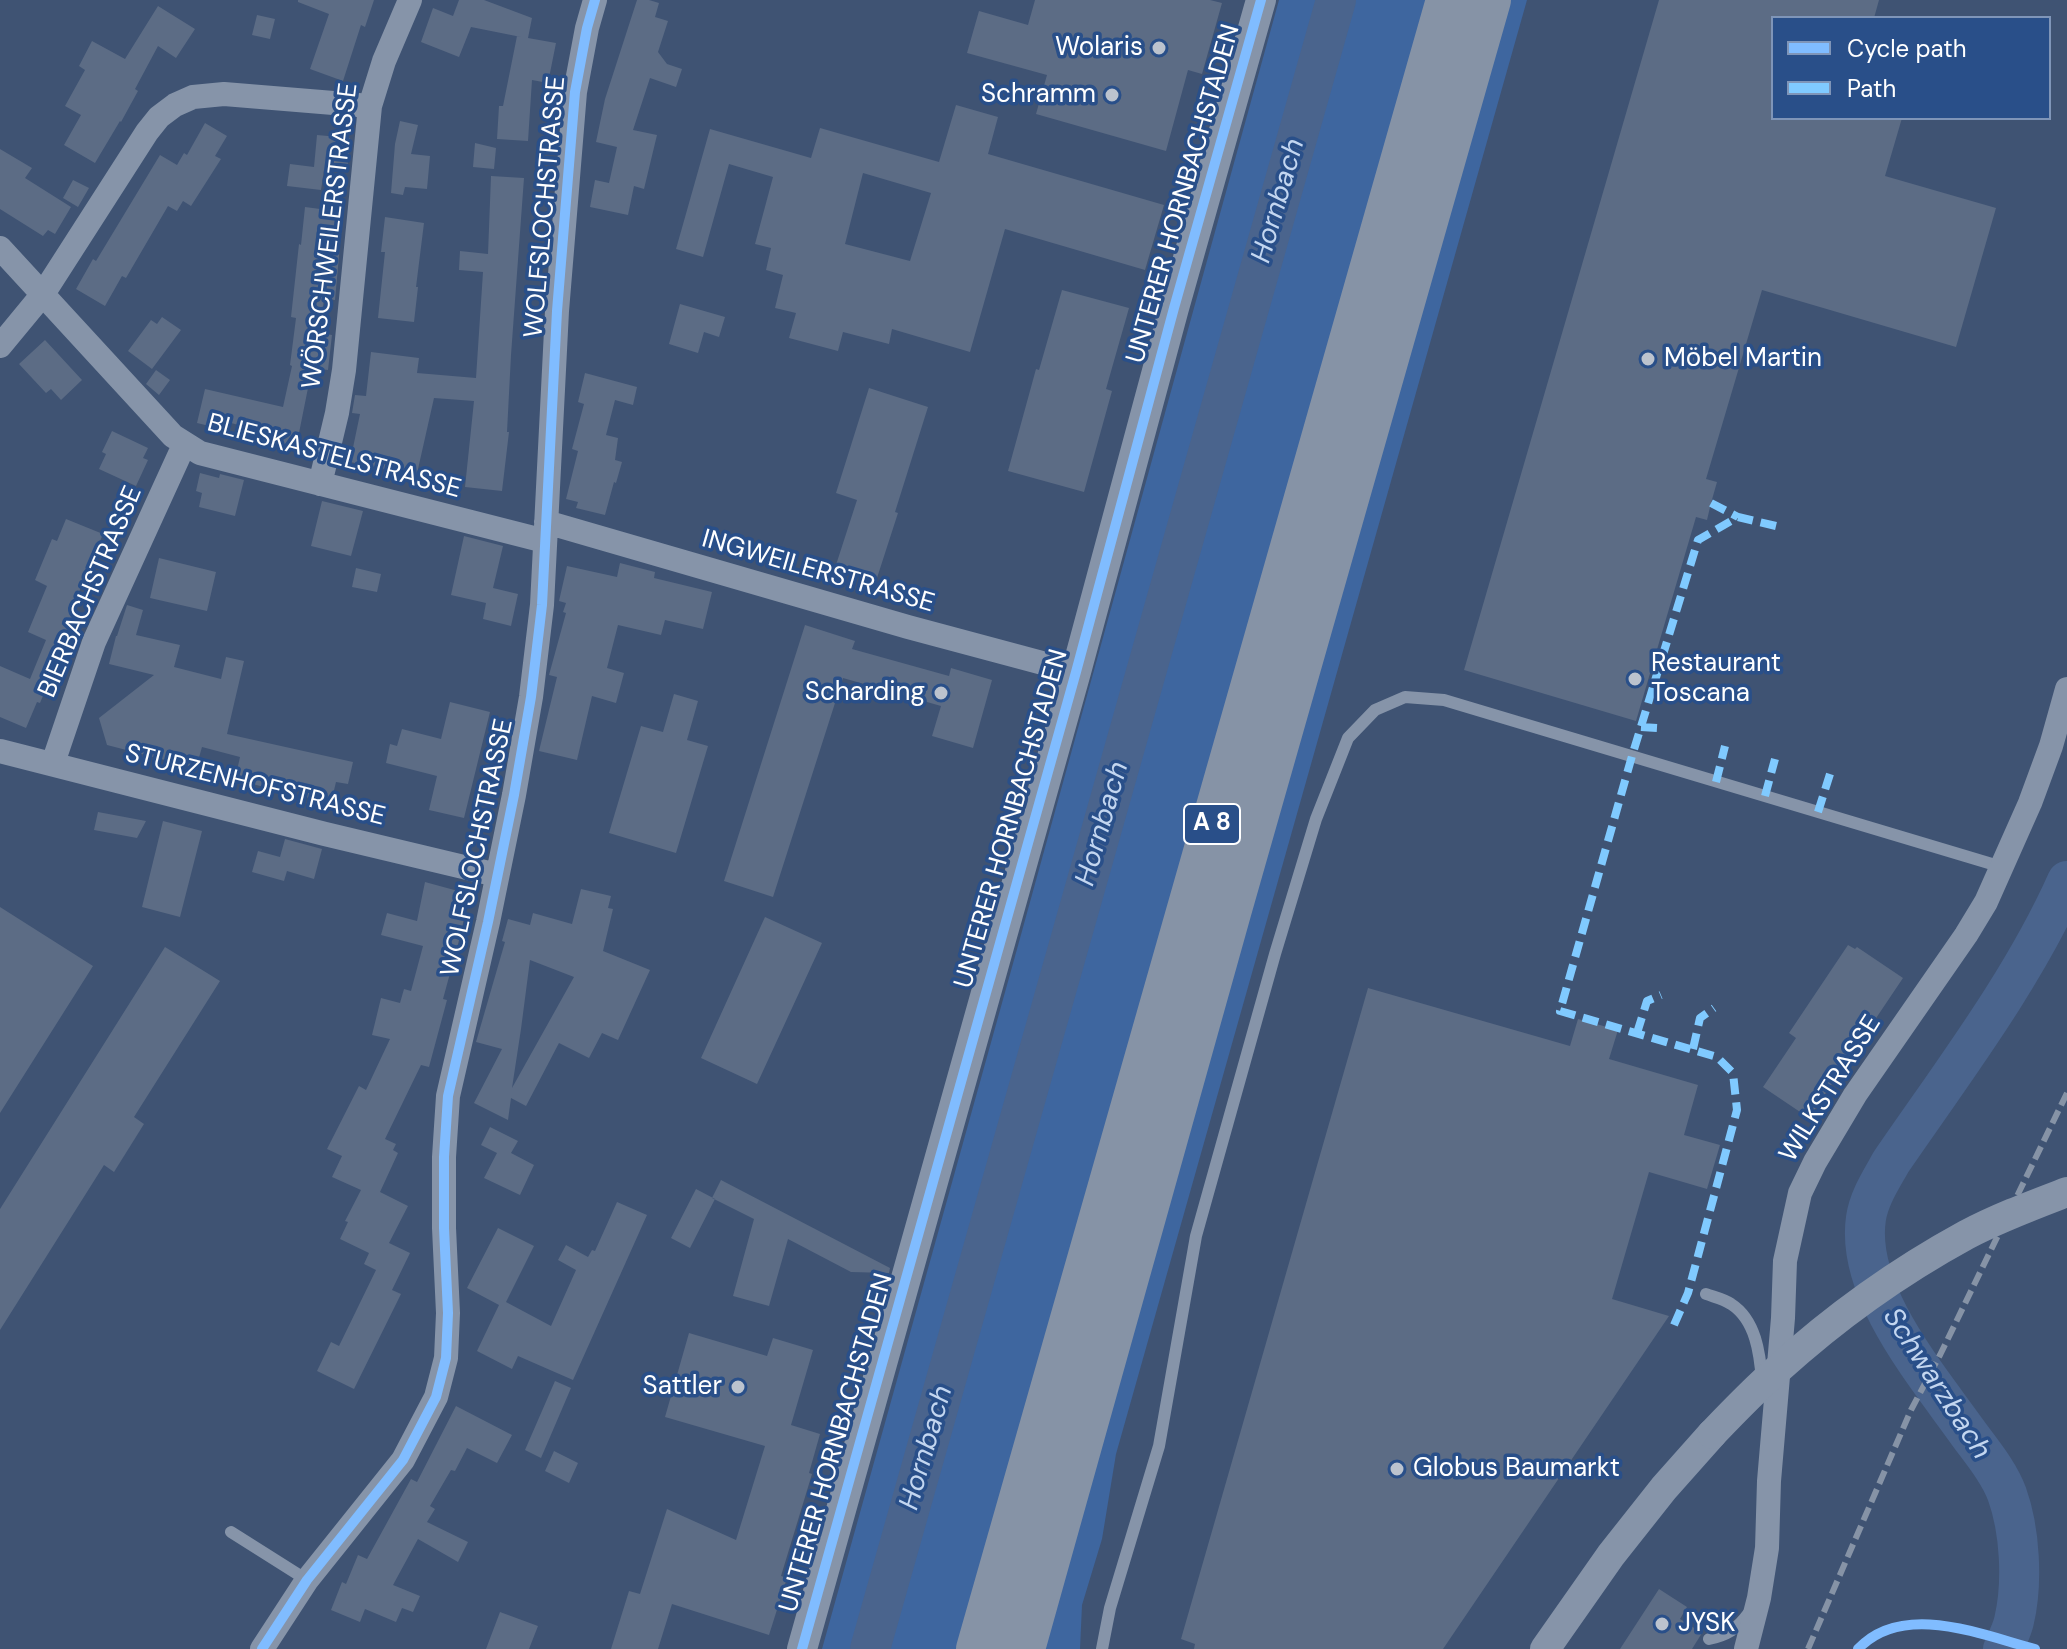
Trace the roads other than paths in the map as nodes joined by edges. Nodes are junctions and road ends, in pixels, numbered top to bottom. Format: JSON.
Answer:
{"nodes":[{"id":1,"x":410,"y":0,"type":"edge"},
{"id":2,"x":595,"y":0,"type":"edge"},
{"id":3,"x":1261,"y":0,"type":"edge"},
{"id":4,"x":1448,"y":0,"type":"edge"},
{"id":5,"x":1489,"y":0,"type":"edge"},
{"id":6,"x":370,"y":106,"type":"junction"},
{"id":7,"x":0,"y":248,"type":"edge"},
{"id":8,"x":43,"y":294,"type":"junction"},
{"id":9,"x":0,"y":346,"type":"edge"},
{"id":10,"x":184,"y":445,"type":"junction"},
{"id":11,"x":320,"y":484,"type":"junction"},
{"id":12,"x":545,"y":532,"type":"junction"},
{"id":13,"x":1076,"y":672,"type":"junction"},
{"id":14,"x":2067,"y":689,"type":"edge"},
{"id":15,"x":0,"y":751,"type":"edge"},
{"id":16,"x":53,"y":763,"type":"junction"},
{"id":17,"x":2002,"y":867,"type":"junction"},
{"id":18,"x":497,"y":875,"type":"junction"},
{"id":19,"x":2067,"y":1192,"type":"edge"},
{"id":20,"x":1706,"y":1294,"type":"dead end"},
{"id":21,"x":1769,"y":1481,"type":"junction"},
{"id":22,"x":231,"y":1532,"type":"dead end"},
{"id":23,"x":1050,"y":1555,"type":"junction"},
{"id":24,"x":307,"y":1580,"type":"junction"},
{"id":25,"x":1759,"y":1598,"type":"junction"},
{"id":26,"x":1709,"y":1639,"type":"dead end"},
{"id":27,"x":262,"y":1649,"type":"edge"},
{"id":28,"x":802,"y":1649,"type":"edge"},
{"id":29,"x":978,"y":1649,"type":"edge"},
{"id":30,"x":1023,"y":1649,"type":"edge"},
{"id":31,"x":1046,"y":1649,"type":"edge"},
{"id":32,"x":1102,"y":1649,"type":"edge"},
{"id":33,"x":1545,"y":1649,"type":"edge"},
{"id":34,"x":1746,"y":1649,"type":"edge"}],
"edges":[{"from":1,"to":6,"type":"street","name":"WÖRSCHWEILERSTRASSE"},
{"from":2,"to":12,"type":"street","name":"WOLFSLOCHSTRASSE"},
{"from":3,"to":13,"type":"street","name":"UNTERER HORNBACHSTADEN"},
{"from":4,"to":29,"type":"highway","number":"A 8"},
{"from":5,"to":23,"type":"highway","number":"A 8"},
{"from":6,"to":8,"type":"street"},
{"from":6,"to":11,"type":"street","name":"WÖRSCHWEILERSTRASSE"},
{"from":7,"to":8,"type":"street","name":"BLIESKASTELSTRASSE"},
{"from":8,"to":9,"type":"street"},
{"from":8,"to":10,"type":"street","name":"BLIESKASTELSTRASSE"},
{"from":10,"to":11,"type":"street","name":"BLIESKASTELSTRASSE"},
{"from":10,"to":16,"type":"street","name":"BIERBACHSTRASSE"},
{"from":11,"to":12,"type":"street","name":"BLIESKASTELSTRASSE"},
{"from":12,"to":13,"type":"street","name":"INGWEILERSTRASSE"},
{"from":12,"to":18,"type":"street","name":"WOLFSLOCHSTRASSE"},
{"from":13,"to":28,"type":"street","name":"UNTERER HORNBACHSTADEN"},
{"from":14,"to":17,"type":"street","name":"WILKSTRASSE"},
{"from":15,"to":16,"type":"street","name":"STURZENHOFSTRASSE"},
{"from":16,"to":18,"type":"street","name":"STURZENHOFSTRASSE"},
{"from":17,"to":21,"type":"street","name":"WILKSTRASSE"},
{"from":17,"to":32,"type":"lane"},
{"from":18,"to":24,"type":"street","name":"WOLFSLOCHSTRASSE"},
{"from":19,"to":33,"type":"street","bridge":true},
{"from":20,"to":21,"type":"lane"},
{"from":21,"to":25,"type":"street","name":"WILKSTRASSE"},
{"from":22,"to":24,"type":"lane"},
{"from":23,"to":30,"type":"highway","number":"A 8"},
{"from":23,"to":31,"type":"highway"},
{"from":24,"to":27,"type":"street","name":"WOLFSLOCHSTRASSE"},
{"from":25,"to":26,"type":"lane"},
{"from":25,"to":34,"type":"street","name":"WILKSTRASSE"}]}
